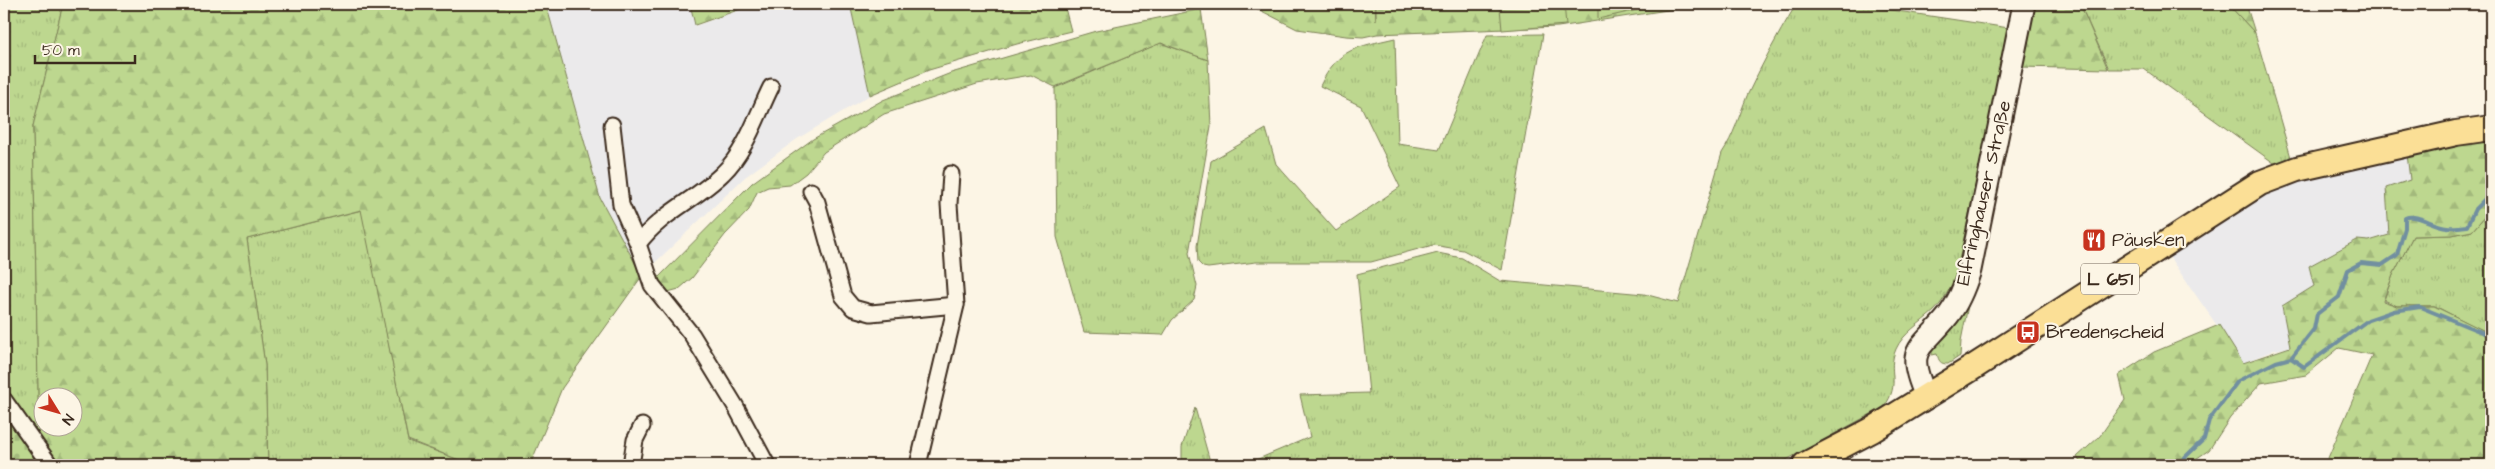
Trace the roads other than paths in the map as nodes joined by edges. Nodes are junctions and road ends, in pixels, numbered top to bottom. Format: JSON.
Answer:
{"nodes":[{"id":1,"x":2024,"y":4,"type":"edge"},
{"id":2,"x":771,"y":87,"type":"dead end"},
{"id":3,"x":612,"y":125,"type":"dead end"},
{"id":4,"x":2491,"y":128,"type":"edge"},
{"id":5,"x":951,"y":174,"type":"dead end"},
{"id":6,"x":811,"y":191,"type":"dead end"},
{"id":7,"x":638,"y":244,"type":"junction"},
{"id":8,"x":956,"y":305,"type":"junction"},
{"id":9,"x":1926,"y":396,"type":"junction"},
{"id":10,"x":4,"y":400,"type":"edge"},
{"id":11,"x":642,"y":426,"type":"dead end"},
{"id":12,"x":50,"y":465,"type":"edge"},
{"id":13,"x":631,"y":465,"type":"edge"},
{"id":14,"x":767,"y":465,"type":"edge"},
{"id":15,"x":918,"y":465,"type":"edge"},
{"id":16,"x":1805,"y":465,"type":"edge"}],
"edges":[{"from":1,"to":9,"type":"main road","name":"Elfringhauser Straße"},
{"from":2,"to":7,"type":"street"},
{"from":3,"to":7,"type":"street"},
{"from":4,"to":9,"type":"main road","number":"L 651"},
{"from":5,"to":8,"type":"street"},
{"from":6,"to":8,"type":"street"},
{"from":7,"to":14,"type":"street"},
{"from":8,"to":15,"type":"street"},
{"from":9,"to":16,"type":"main road","number":"L 651"},
{"from":10,"to":12,"type":"street"},
{"from":11,"to":13,"type":"street"}]}
